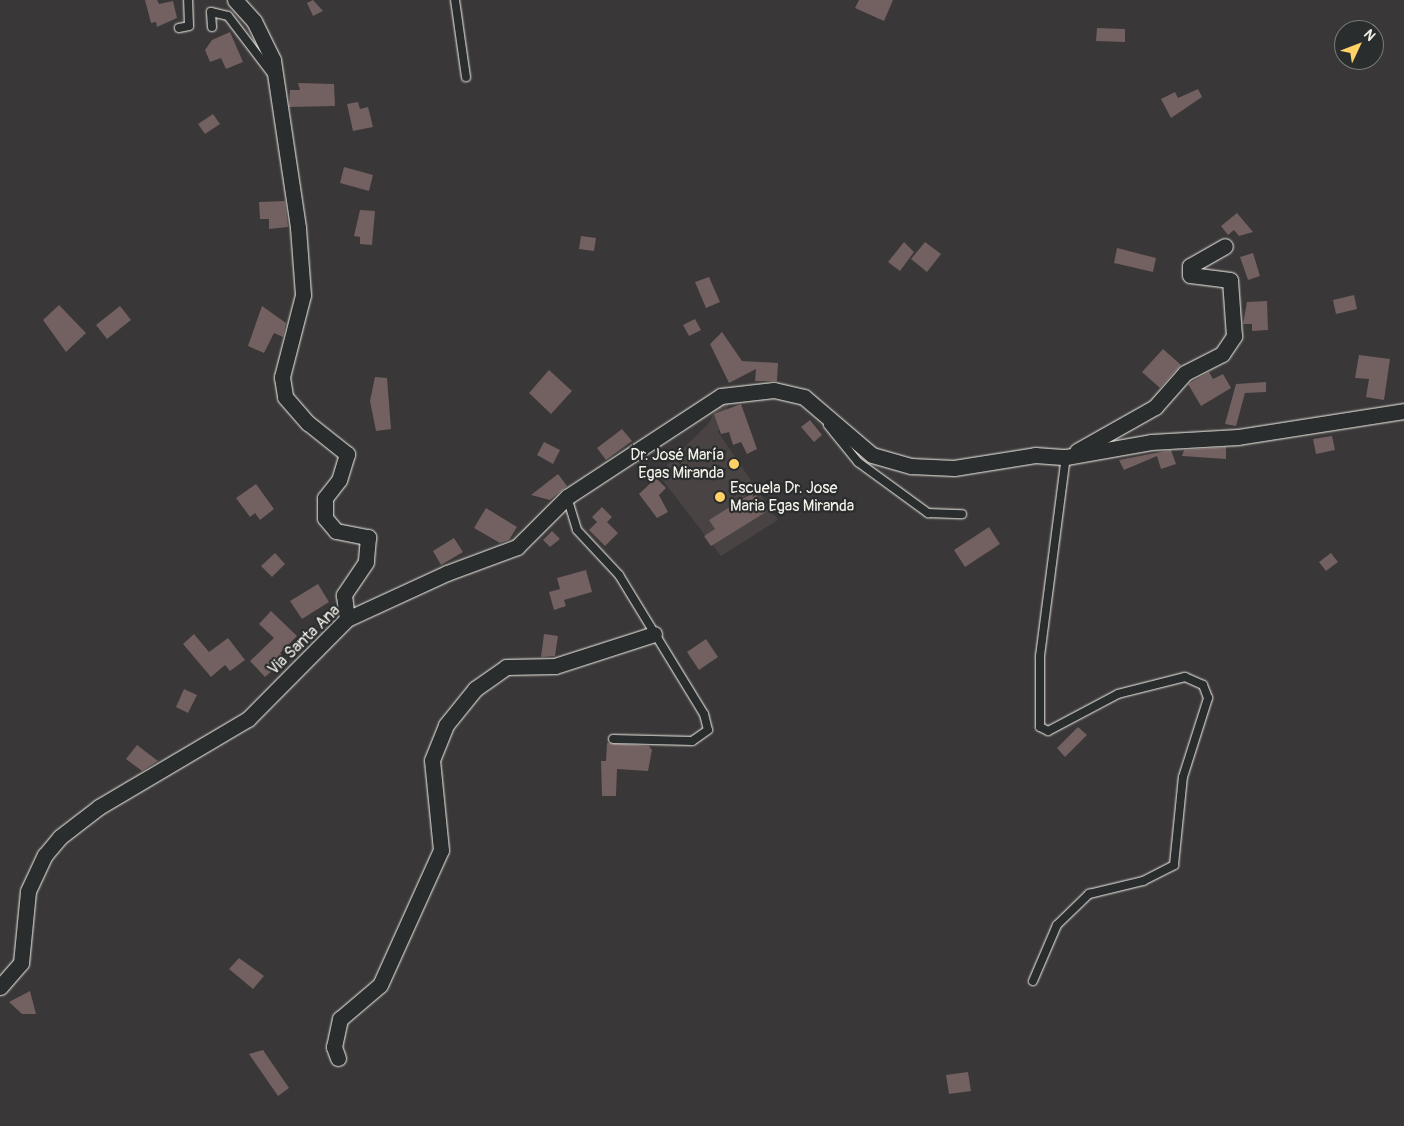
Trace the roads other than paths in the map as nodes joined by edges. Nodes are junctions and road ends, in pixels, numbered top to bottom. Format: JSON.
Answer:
{"nodes":[{"id":1,"x":188,"y":0,"type":"edge"},
{"id":2,"x":236,"y":0,"type":"edge"},
{"id":3,"x":455,"y":0,"type":"edge"},
{"id":4,"x":179,"y":28,"type":"dead end"},
{"id":5,"x":212,"y":28,"type":"dead end"},
{"id":6,"x":466,"y":77,"type":"dead end"},
{"id":7,"x":276,"y":78,"type":"junction"},
{"id":8,"x":1225,"y":246,"type":"dead end"},
{"id":9,"x":804,"y":396,"type":"junction"},
{"id":10,"x":1404,"y":411,"type":"edge"},
{"id":11,"x":1066,"y":457,"type":"junction"},
{"id":12,"x":567,"y":497,"type":"junction"},
{"id":13,"x":962,"y":514,"type":"dead end"},
{"id":14,"x":347,"y":619,"type":"junction"},
{"id":15,"x":654,"y":634,"type":"junction"},
{"id":16,"x":613,"y":739,"type":"dead end"},
{"id":17,"x":1033,"y":981,"type":"dead end"},
{"id":18,"x":0,"y":987,"type":"edge"},
{"id":19,"x":338,"y":1058,"type":"dead end"}],
"edges":[{"from":1,"to":4,"type":"lane"},
{"from":2,"to":7,"type":"street"},
{"from":3,"to":6,"type":"lane"},
{"from":5,"to":7,"type":"lane"},
{"from":7,"to":14,"type":"street"},
{"from":8,"to":11,"type":"street"},
{"from":9,"to":11,"type":"street"},
{"from":9,"to":12,"type":"street","name":"Via Santa Ana"},
{"from":9,"to":13,"type":"lane"},
{"from":10,"to":11,"type":"street"},
{"from":11,"to":17,"type":"lane"},
{"from":12,"to":14,"type":"street","name":"Via Santa Ana"},
{"from":12,"to":15,"type":"lane"},
{"from":14,"to":18,"type":"street","name":"Via Santa Ana"},
{"from":15,"to":16,"type":"lane"},
{"from":15,"to":19,"type":"street"}]}
